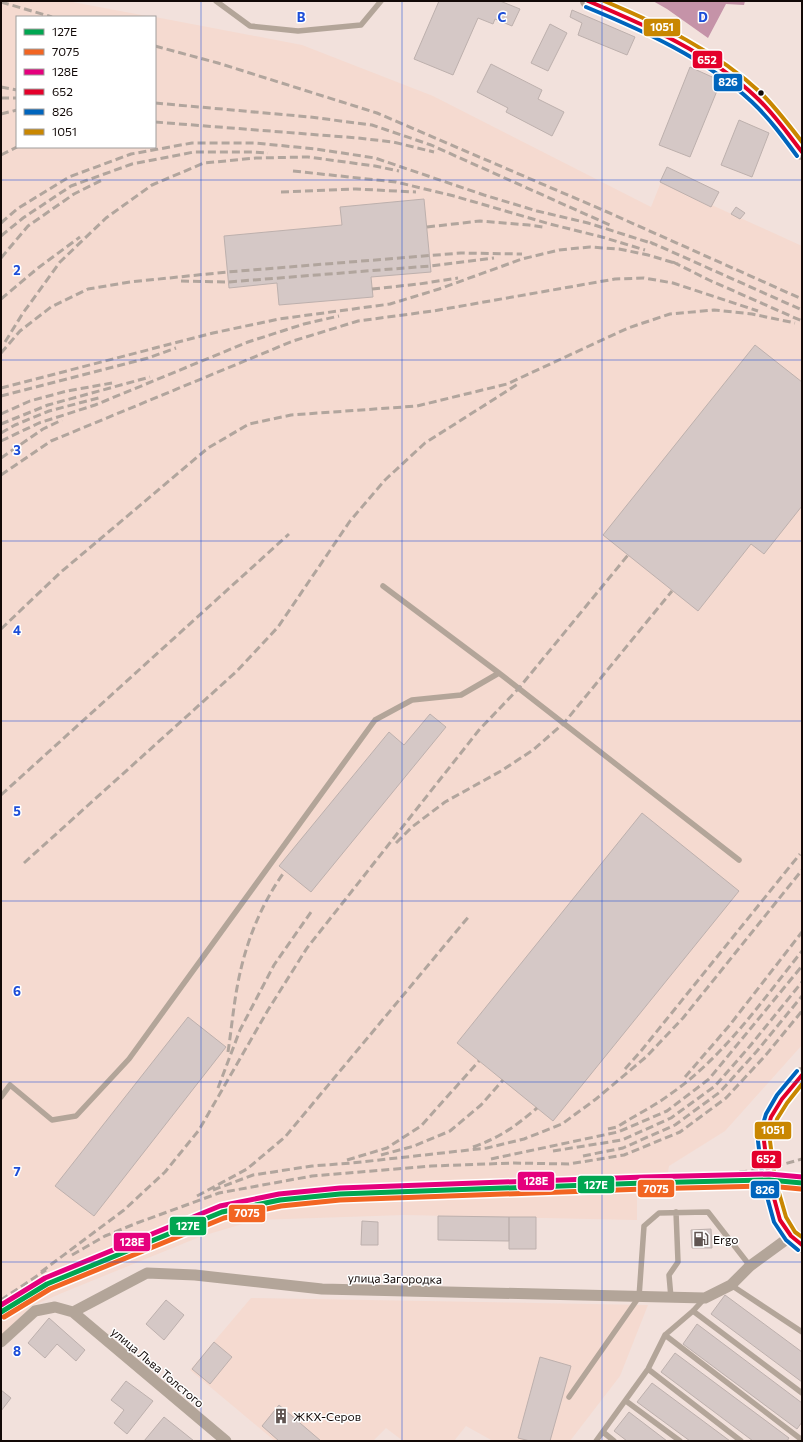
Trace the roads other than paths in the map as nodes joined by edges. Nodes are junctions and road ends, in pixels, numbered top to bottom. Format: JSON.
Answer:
{"nodes":[{"id":1,"x":216,"y":1,"type":"edge"},
{"id":2,"x":381,"y":1,"type":"edge"},
{"id":3,"x":588,"y":1,"type":"edge"},
{"id":4,"x":802,"y":152,"type":"edge"},
{"id":5,"x":383,"y":586,"type":"dead end"},
{"id":6,"x":499,"y":673,"type":"junction"},
{"id":7,"x":739,"y":860,"type":"dead end"},
{"id":8,"x":802,"y":1074,"type":"edge"},
{"id":9,"x":1,"y":1097,"type":"edge"},
{"id":10,"x":676,"y":1212,"type":"junction"},
{"id":11,"x":796,"y":1241,"type":"edge"},
{"id":12,"x":750,"y":1266,"type":"junction"},
{"id":13,"x":731,"y":1285,"type":"junction"},
{"id":14,"x":639,"y":1297,"type":"junction"},
{"id":15,"x":671,"y":1298,"type":"junction"},
{"id":16,"x":706,"y":1298,"type":"junction"},
{"id":17,"x":693,"y":1311,"type":"junction"},
{"id":18,"x":73,"y":1312,"type":"junction"},
{"id":19,"x":802,"y":1332,"type":"edge"},
{"id":20,"x":665,"y":1335,"type":"junction"},
{"id":21,"x":1,"y":1342,"type":"edge"},
{"id":22,"x":648,"y":1369,"type":"junction"},
{"id":23,"x":802,"y":1393,"type":"edge"},
{"id":24,"x":569,"y":1397,"type":"dead end"},
{"id":25,"x":626,"y":1401,"type":"junction"},
{"id":26,"x":603,"y":1432,"type":"junction"},
{"id":27,"x":226,"y":1441,"type":"edge"},
{"id":28,"x":596,"y":1441,"type":"edge"},
{"id":29,"x":614,"y":1441,"type":"edge"},
{"id":30,"x":680,"y":1441,"type":"edge"},
{"id":31,"x":741,"y":1441,"type":"edge"},
{"id":32,"x":802,"y":1441,"type":"edge"}],
"edges":[{"from":1,"to":2,"type":"lane"},
{"from":3,"to":4,"type":"main road"},
{"from":5,"to":6,"type":"lane"},
{"from":6,"to":7,"type":"lane"},
{"from":6,"to":9,"type":"lane"},
{"from":8,"to":11,"type":"main road"},
{"from":10,"to":12,"type":"lane"},
{"from":10,"to":14,"type":"lane"},
{"from":10,"to":15,"type":"lane"},
{"from":11,"to":12,"type":"street","name":"улица Загородка"},
{"from":12,"to":13,"type":"street","name":"улица Загородка"},
{"from":13,"to":16,"type":"street","name":"улица Загородка"},
{"from":13,"to":19,"type":"lane"},
{"from":14,"to":15,"type":"street","name":"улица Загородка"},
{"from":14,"to":18,"type":"street","name":"улица Загородка"},
{"from":14,"to":24,"type":"lane"},
{"from":15,"to":16,"type":"street","name":"улица Загородка"},
{"from":16,"to":17,"type":"lane"},
{"from":17,"to":20,"type":"lane"},
{"from":17,"to":23,"type":"lane"},
{"from":18,"to":21,"type":"street"},
{"from":18,"to":27,"type":"street","name":"улица Льва Толстого"},
{"from":20,"to":22,"type":"lane"},
{"from":20,"to":32,"type":"lane"},
{"from":22,"to":25,"type":"lane"},
{"from":22,"to":31,"type":"lane"},
{"from":25,"to":26,"type":"lane"},
{"from":25,"to":30,"type":"lane"},
{"from":26,"to":28,"type":"lane"},
{"from":26,"to":29,"type":"lane"}]}
